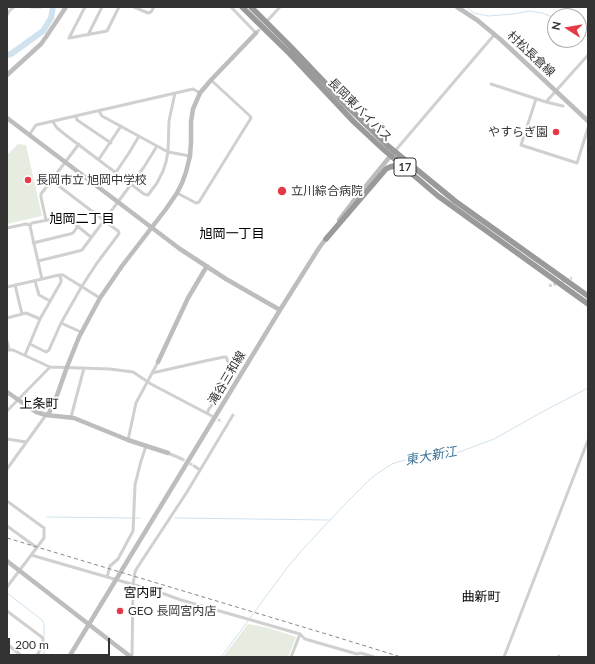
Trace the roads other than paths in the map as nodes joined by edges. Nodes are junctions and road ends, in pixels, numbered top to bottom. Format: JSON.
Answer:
{"nodes":[{"id":1,"x":31,"y":7,"type":"edge"},
{"id":2,"x":41,"y":7,"type":"edge"},
{"id":3,"x":66,"y":7,"type":"edge"},
{"id":4,"x":85,"y":7,"type":"edge"},
{"id":5,"x":102,"y":7,"type":"edge"},
{"id":6,"x":119,"y":7,"type":"edge"},
{"id":7,"x":136,"y":7,"type":"edge"},
{"id":8,"x":154,"y":7,"type":"edge"},
{"id":9,"x":231,"y":7,"type":"edge"},
{"id":10,"x":242,"y":7,"type":"edge"},
{"id":11,"x":251,"y":7,"type":"edge"},
{"id":12,"x":280,"y":7,"type":"edge"},
{"id":13,"x":457,"y":7,"type":"edge"},
{"id":14,"x":12,"y":8,"type":"edge"},
{"id":15,"x":7,"y":15,"type":"edge"},
{"id":16,"x":267,"y":21,"type":"dead end"},
{"id":17,"x":257,"y":31,"type":"joint"},
{"id":18,"x":88,"y":35,"type":"junction"},
{"id":19,"x":494,"y":35,"type":"junction"},
{"id":20,"x":588,"y":55,"type":"edge"},
{"id":21,"x":7,"y":75,"type":"edge"},
{"id":22,"x":211,"y":80,"type":"junction"},
{"id":23,"x":491,"y":84,"type":"dead end"},
{"id":24,"x":556,"y":91,"type":"junction"},
{"id":25,"x":175,"y":93,"type":"junction"},
{"id":26,"x":200,"y":93,"type":"junction"},
{"id":27,"x":536,"y":99,"type":"junction"},
{"id":28,"x":546,"y":102,"type":"junction"},
{"id":29,"x":563,"y":106,"type":"dead end"},
{"id":30,"x":99,"y":111,"type":"junction"},
{"id":31,"x":76,"y":116,"type":"junction"},
{"id":32,"x":7,"y":118,"type":"edge"},
{"id":33,"x":53,"y":122,"type":"junction"},
{"id":34,"x":588,"y":122,"type":"edge"},
{"id":35,"x":121,"y":126,"type":"junction"},
{"id":36,"x":588,"y":128,"type":"edge"},
{"id":37,"x":29,"y":135,"type":"junction"},
{"id":38,"x":139,"y":136,"type":"junction"},
{"id":39,"x":111,"y":143,"type":"junction"},
{"id":40,"x":79,"y":144,"type":"junction"},
{"id":41,"x":156,"y":146,"type":"junction"},
{"id":42,"x":168,"y":152,"type":"junction"},
{"id":43,"x":393,"y":153,"type":"junction"},
{"id":44,"x":190,"y":156,"type":"junction"},
{"id":45,"x":99,"y":159,"type":"junction"},
{"id":46,"x":65,"y":162,"type":"junction"},
{"id":47,"x":116,"y":172,"type":"junction"},
{"id":48,"x":51,"y":180,"type":"junction"},
{"id":49,"x":132,"y":184,"type":"junction"},
{"id":50,"x":177,"y":193,"type":"junction"},
{"id":51,"x":438,"y":196,"type":"junction"},
{"id":52,"x":118,"y":202,"type":"junction"},
{"id":53,"x":46,"y":220,"type":"junction"},
{"id":54,"x":104,"y":221,"type":"junction"},
{"id":55,"x":30,"y":225,"type":"junction"},
{"id":56,"x":78,"y":226,"type":"junction"},
{"id":57,"x":7,"y":228,"type":"edge"},
{"id":58,"x":151,"y":228,"type":"junction"},
{"id":59,"x":91,"y":237,"type":"junction"},
{"id":60,"x":326,"y":239,"type":"junction"},
{"id":61,"x":33,"y":242,"type":"junction"},
{"id":62,"x":38,"y":261,"type":"junction"},
{"id":63,"x":207,"y":266,"type":"junction"},
{"id":64,"x":59,"y":275,"type":"junction"},
{"id":65,"x":42,"y":278,"type":"junction"},
{"id":66,"x":35,"y":281,"type":"junction"},
{"id":67,"x":15,"y":285,"type":"junction"},
{"id":68,"x":82,"y":286,"type":"junction"},
{"id":69,"x":7,"y":287,"type":"edge"},
{"id":70,"x":588,"y":296,"type":"edge"},
{"id":71,"x":100,"y":298,"type":"junction"},
{"id":72,"x":50,"y":301,"type":"junction"},
{"id":73,"x":588,"y":304,"type":"edge"},
{"id":74,"x":280,"y":310,"type":"junction"},
{"id":75,"x":22,"y":314,"type":"junction"},
{"id":76,"x":7,"y":318,"type":"edge"},
{"id":77,"x":40,"y":320,"type":"junction"},
{"id":78,"x":61,"y":323,"type":"junction"},
{"id":79,"x":81,"y":332,"type":"junction"},
{"id":80,"x":7,"y":342,"type":"edge"},
{"id":81,"x":30,"y":344,"type":"junction"},
{"id":82,"x":8,"y":349,"type":"edge"},
{"id":83,"x":25,"y":356,"type":"junction"},
{"id":84,"x":158,"y":362,"type":"joint"},
{"id":85,"x":50,"y":367,"type":"junction"},
{"id":86,"x":67,"y":367,"type":"junction"},
{"id":87,"x":84,"y":368,"type":"junction"},
{"id":88,"x":152,"y":373,"type":"junction"},
{"id":89,"x":147,"y":382,"type":"junction"},
{"id":90,"x":7,"y":392,"type":"edge"},
{"id":91,"x":18,"y":400,"type":"junction"},
{"id":92,"x":7,"y":411,"type":"edge"},
{"id":93,"x":46,"y":415,"type":"junction"},
{"id":94,"x":232,"y":415,"type":"dead end"},
{"id":95,"x":71,"y":417,"type":"junction"},
{"id":96,"x":222,"y":422,"type":"tunnel mouth"},
{"id":97,"x":227,"y":425,"type":"junction"},
{"id":98,"x":7,"y":439,"type":"edge"},
{"id":99,"x":128,"y":440,"type":"junction"},
{"id":100,"x":588,"y":440,"type":"edge"},
{"id":101,"x":26,"y":442,"type":"junction"},
{"id":102,"x":146,"y":446,"type":"junction"},
{"id":103,"x":168,"y":453,"type":"joint"},
{"id":104,"x":182,"y":459,"type":"tunnel mouth"},
{"id":105,"x":194,"y":466,"type":"tunnel mouth"},
{"id":106,"x":7,"y":469,"type":"edge"},
{"id":107,"x":200,"y":470,"type":"junction"},
{"id":108,"x":7,"y":501,"type":"edge"},
{"id":109,"x":7,"y":526,"type":"edge"},
{"id":110,"x":36,"y":548,"type":"junction"},
{"id":111,"x":31,"y":555,"type":"junction"},
{"id":112,"x":7,"y":561,"type":"edge"},
{"id":113,"x":19,"y":571,"type":"junction"},
{"id":114,"x":107,"y":577,"type":"junction"},
{"id":115,"x":116,"y":580,"type":"junction"},
{"id":116,"x":133,"y":585,"type":"junction"},
{"id":117,"x":7,"y":586,"type":"edge"},
{"id":118,"x":7,"y":611,"type":"edge"},
{"id":119,"x":89,"y":624,"type":"junction"},
{"id":120,"x":300,"y":634,"type":"junction"},
{"id":121,"x":7,"y":644,"type":"edge"},
{"id":122,"x":367,"y":656,"type":"edge"},
{"id":123,"x":23,"y":657,"type":"edge"},
{"id":124,"x":36,"y":657,"type":"edge"},
{"id":125,"x":69,"y":657,"type":"edge"},
{"id":126,"x":131,"y":657,"type":"edge"},
{"id":127,"x":291,"y":657,"type":"edge"},
{"id":128,"x":374,"y":657,"type":"edge"},
{"id":129,"x":504,"y":657,"type":"edge"}],
"edges":[{"from":1,"to":2,"type":"street"},
{"from":3,"to":21,"type":"street"},
{"from":4,"to":18,"type":"street"},
{"from":5,"to":18,"type":"street"},
{"from":6,"to":18,"type":"street"},
{"from":7,"to":8,"type":"street"},
{"from":9,"to":17,"type":"street"},
{"from":10,"to":43,"type":"highway","name":"長岡東バイパス","number":"17"},
{"from":11,"to":43,"type":"highway","name":"長岡東バイパス","number":"17"},
{"from":12,"to":16,"type":"street"},
{"from":13,"to":19,"type":"street","name":"村松長倉線"},
{"from":14,"to":15,"type":"street"},
{"from":17,"to":22,"type":"street"},
{"from":19,"to":24,"type":"street","name":"村松長倉線"},
{"from":19,"to":43,"type":"street"},
{"from":20,"to":24,"type":"street"},
{"from":22,"to":26,"type":"street"},
{"from":22,"to":50,"type":"street"},
{"from":23,"to":27,"type":"street"},
{"from":24,"to":28,"type":"street"},
{"from":24,"to":34,"type":"street","name":"村松長倉線"},
{"from":25,"to":26,"type":"street"},
{"from":25,"to":30,"type":"street"},
{"from":25,"to":42,"type":"street"},
{"from":26,"to":44,"type":"street"},
{"from":27,"to":28,"type":"street"},
{"from":27,"to":36,"type":"street"},
{"from":28,"to":29,"type":"street"},
{"from":30,"to":31,"type":"street"},
{"from":30,"to":35,"type":"street"},
{"from":31,"to":33,"type":"street"},
{"from":31,"to":39,"type":"street"},
{"from":32,"to":37,"type":"street"},
{"from":33,"to":37,"type":"street"},
{"from":33,"to":40,"type":"street"},
{"from":35,"to":38,"type":"street"},
{"from":35,"to":39,"type":"street"},
{"from":37,"to":46,"type":"street"},
{"from":38,"to":41,"type":"street"},
{"from":38,"to":47,"type":"street"},
{"from":39,"to":45,"type":"street"},
{"from":40,"to":45,"type":"street"},
{"from":40,"to":46,"type":"street"},
{"from":41,"to":42,"type":"street"},
{"from":41,"to":49,"type":"street"},
{"from":42,"to":44,"type":"street"},
{"from":42,"to":49,"type":"street"},
{"from":43,"to":51,"type":"highway","name":"長岡東バイパス","number":"17"},
{"from":43,"to":60,"type":"street","name":"滝谷三和線"},
{"from":43,"to":70,"type":"highway","name":"長岡東バイパス","number":"17"},
{"from":44,"to":50,"type":"street"},
{"from":45,"to":47,"type":"street"},
{"from":46,"to":48,"type":"street"},
{"from":46,"to":52,"type":"street"},
{"from":47,"to":49,"type":"street"},
{"from":48,"to":53,"type":"street"},
{"from":48,"to":54,"type":"street"},
{"from":49,"to":52,"type":"street"},
{"from":50,"to":58,"type":"street"},
{"from":51,"to":60,"type":"highway"},
{"from":51,"to":73,"type":"highway","name":"長岡東バイパス","number":"17"},
{"from":52,"to":54,"type":"street"},
{"from":52,"to":58,"type":"street"},
{"from":53,"to":55,"type":"street"},
{"from":53,"to":56,"type":"street"},
{"from":54,"to":59,"type":"street"},
{"from":54,"to":68,"type":"street"},
{"from":55,"to":57,"type":"street"},
{"from":55,"to":61,"type":"street"},
{"from":56,"to":59,"type":"street"},
{"from":56,"to":61,"type":"street"},
{"from":58,"to":63,"type":"street"},
{"from":58,"to":71,"type":"street"},
{"from":59,"to":62,"type":"street"},
{"from":60,"to":74,"type":"street","name":"滝谷三和線"},
{"from":61,"to":62,"type":"street"},
{"from":62,"to":65,"type":"street"},
{"from":63,"to":74,"type":"street"},
{"from":63,"to":84,"type":"street"},
{"from":64,"to":65,"type":"street"},
{"from":64,"to":68,"type":"street"},
{"from":64,"to":72,"type":"street"},
{"from":65,"to":66,"type":"street"},
{"from":66,"to":67,"type":"street"},
{"from":66,"to":72,"type":"street"},
{"from":67,"to":69,"type":"street"},
{"from":67,"to":75,"type":"street"},
{"from":68,"to":71,"type":"street"},
{"from":68,"to":78,"type":"street"},
{"from":71,"to":79,"type":"street"},
{"from":72,"to":77,"type":"street"},
{"from":74,"to":115,"type":"street","name":"滝谷三和線"},
{"from":75,"to":76,"type":"street"},
{"from":75,"to":77,"type":"street"},
{"from":77,"to":81,"type":"street"},
{"from":78,"to":79,"type":"street"},
{"from":78,"to":81,"type":"street"},
{"from":79,"to":86,"type":"street"},
{"from":80,"to":82,"type":"street"},
{"from":81,"to":83,"type":"street"},
{"from":82,"to":83,"type":"street"},
{"from":83,"to":85,"type":"street"},
{"from":84,"to":88,"type":"street"},
{"from":85,"to":86,"type":"street"},
{"from":85,"to":91,"type":"street"},
{"from":86,"to":87,"type":"street"},
{"from":86,"to":93,"type":"street"},
{"from":87,"to":89,"type":"street"},
{"from":87,"to":95,"type":"street"},
{"from":88,"to":89,"type":"street"},
{"from":88,"to":89,"type":"street"},
{"from":89,"to":99,"type":"street"},
{"from":90,"to":91,"type":"street"},
{"from":91,"to":92,"type":"street"},
{"from":91,"to":93,"type":"street"},
{"from":93,"to":95,"type":"street"},
{"from":93,"to":101,"type":"street"},
{"from":94,"to":97,"type":"street"},
{"from":95,"to":99,"type":"street"},
{"from":96,"to":97,"type":"street"},
{"from":97,"to":107,"type":"street"},
{"from":98,"to":101,"type":"street"},
{"from":99,"to":102,"type":"street"},
{"from":100,"to":129,"type":"street"},
{"from":101,"to":106,"type":"street"},
{"from":102,"to":103,"type":"street"},
{"from":102,"to":114,"type":"street"},
{"from":103,"to":104,"type":"street"},
{"from":105,"to":107,"type":"street"},
{"from":107,"to":116,"type":"street"},
{"from":108,"to":110,"type":"street"},
{"from":109,"to":110,"type":"street"},
{"from":110,"to":111,"type":"street"},
{"from":111,"to":113,"type":"street"},
{"from":111,"to":114,"type":"street"},
{"from":112,"to":113,"type":"street"},
{"from":113,"to":117,"type":"street"},
{"from":113,"to":119,"type":"street"},
{"from":114,"to":115,"type":"street"},
{"from":115,"to":116,"type":"street"},
{"from":115,"to":119,"type":"street","name":"滝谷三和線"},
{"from":116,"to":120,"type":"street"},
{"from":116,"to":126,"type":"street"},
{"from":118,"to":124,"type":"street"},
{"from":119,"to":125,"type":"street","name":"滝谷三和線"},
{"from":119,"to":126,"type":"street"},
{"from":120,"to":122,"type":"street"},
{"from":120,"to":127,"type":"street"},
{"from":121,"to":123,"type":"street"},
{"from":122,"to":128,"type":"street"}]}
